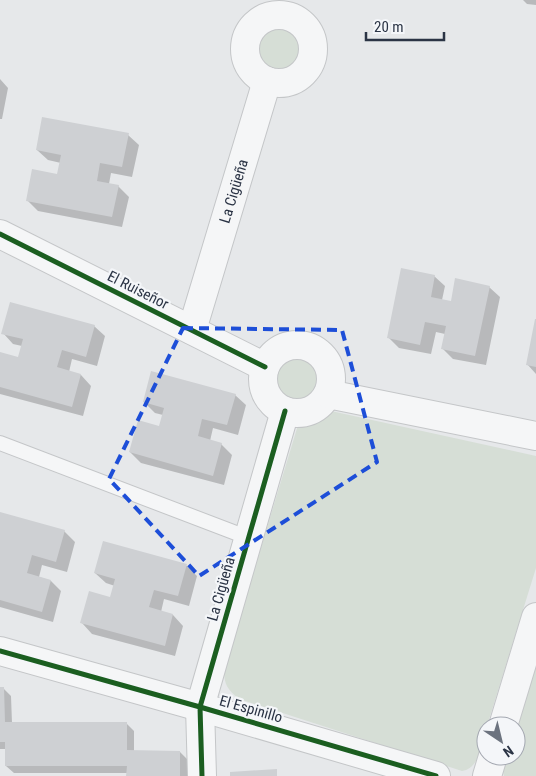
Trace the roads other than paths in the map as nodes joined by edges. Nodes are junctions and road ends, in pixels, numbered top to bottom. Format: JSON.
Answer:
{"nodes":[{"id":1,"x":267,"y":81,"type":"dead end"},
{"id":2,"x":0,"y":234,"type":"edge"},
{"id":3,"x":192,"y":330,"type":"junction"},
{"id":4,"x":265,"y":367,"type":"junction"},
{"id":5,"x":328,"y":394,"type":"junction"},
{"id":6,"x":285,"y":411,"type":"junction"},
{"id":7,"x":536,"y":436,"type":"edge"},
{"id":8,"x":0,"y":443,"type":"edge"},
{"id":9,"x":249,"y":538,"type":"junction"},
{"id":10,"x":536,"y":618,"type":"edge"},
{"id":11,"x":0,"y":651,"type":"edge"},
{"id":12,"x":200,"y":707,"type":"junction"},
{"id":13,"x":506,"y":716,"type":"edge"},
{"id":14,"x":202,"y":776,"type":"edge"},
{"id":15,"x":436,"y":776,"type":"edge"}],
"edges":[{"from":1,"to":3,"type":"street","name":"La Cigüeña"},
{"from":2,"to":3,"type":"street","name":"El Ruiseñor"},
{"from":3,"to":4,"type":"street","name":"El Ruiseñor"},
{"from":4,"to":5,"type":"street"},
{"from":4,"to":6,"type":"street"},
{"from":5,"to":6,"type":"street"},
{"from":5,"to":7,"type":"street"},
{"from":6,"to":9,"type":"street","name":"La Cigüeña"},
{"from":8,"to":9,"type":"lane"},
{"from":9,"to":12,"type":"street","name":"La Cigüeña"},
{"from":10,"to":13,"type":"street"},
{"from":11,"to":12,"type":"street","name":"El Espinillo"},
{"from":12,"to":14,"type":"street","name":"La Cigüeña"},
{"from":12,"to":15,"type":"street","name":"El Espinillo"}]}
